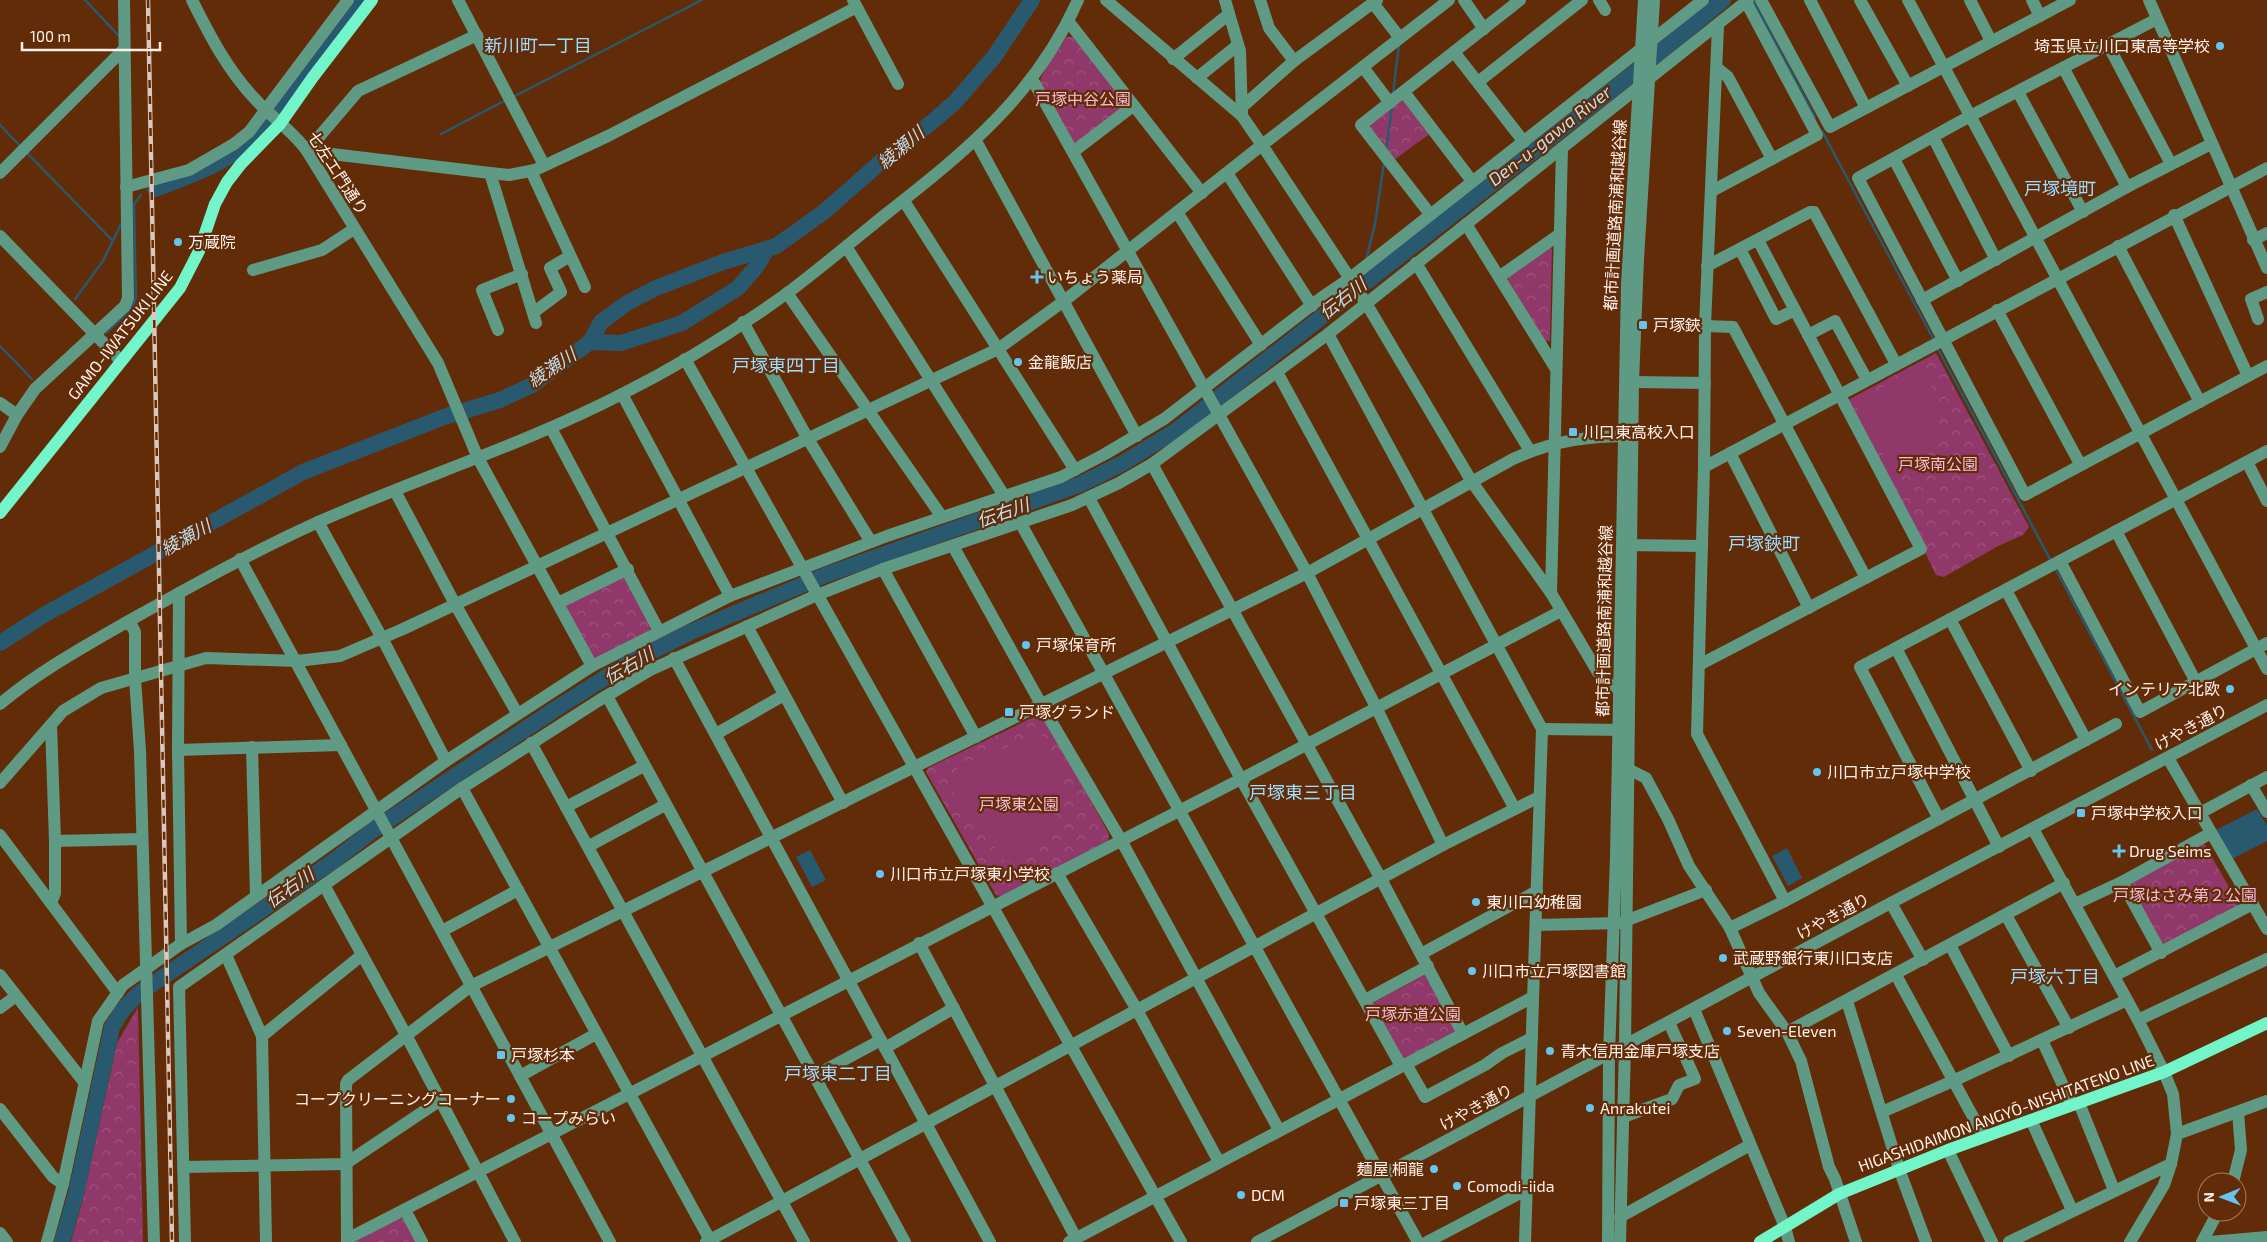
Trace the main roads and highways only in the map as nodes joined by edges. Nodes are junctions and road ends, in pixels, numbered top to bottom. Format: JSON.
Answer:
{"nodes":[{"id":1,"x":372,"y":0,"type":"edge"},
{"id":2,"x":0,"y":513,"type":"edge"},
{"id":3,"x":2267,"y":1024,"type":"edge"},
{"id":4,"x":1760,"y":1242,"type":"edge"}],
"edges":[{"from":1,"to":2,"type":"main road","name":"GAMO-IWATSUKI LINE"},
{"from":3,"to":4,"type":"main road","name":"HIGASHIDAIMON ANGYŌ-NISHITATENO LINE"}]}
